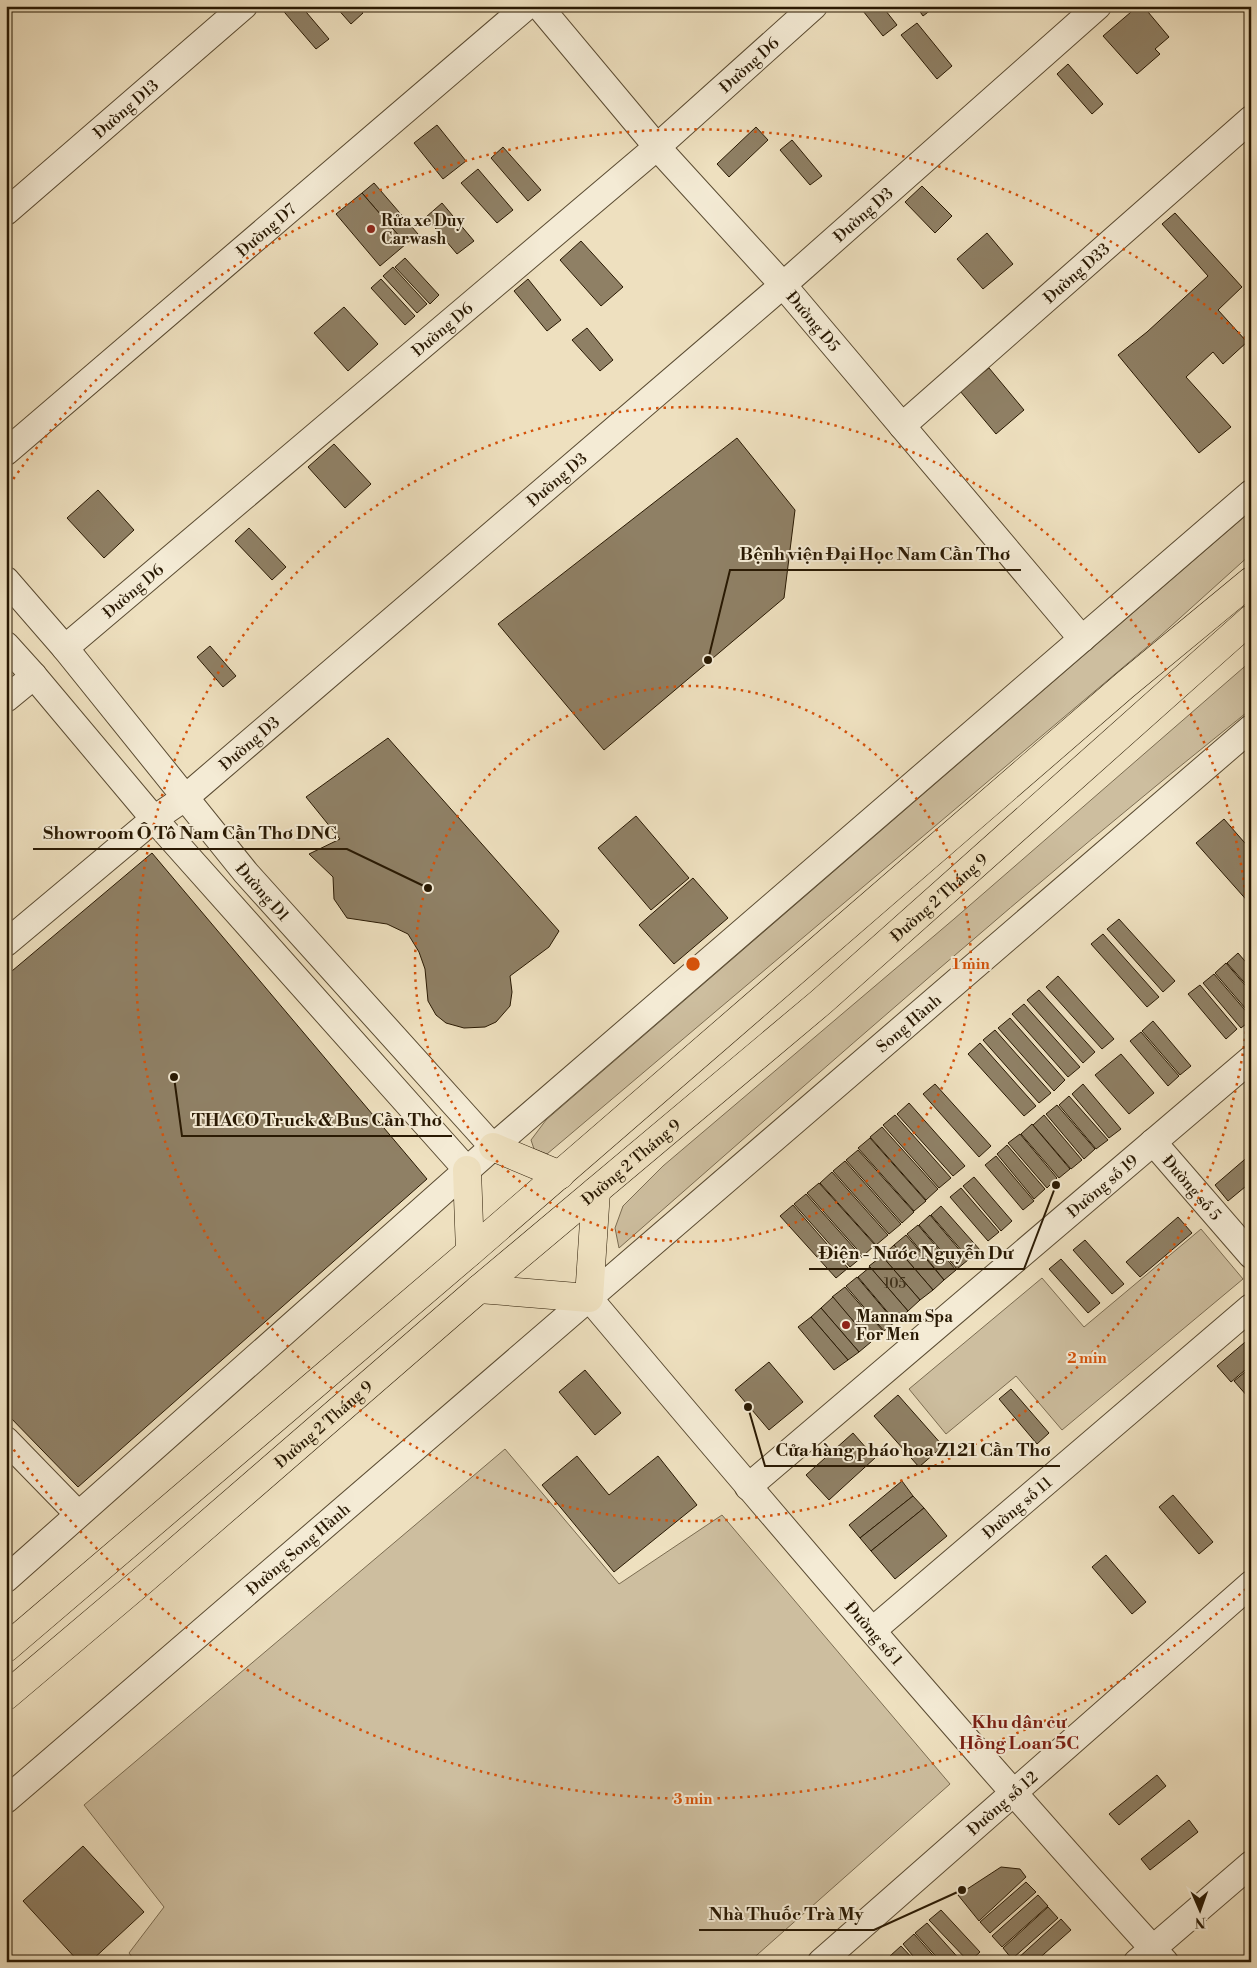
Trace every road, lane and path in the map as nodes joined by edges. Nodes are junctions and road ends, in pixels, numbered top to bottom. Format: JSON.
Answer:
{"nodes":[{"id":1,"x":244,"y":6,"type":"edge"},
{"id":2,"x":527,"y":6,"type":"edge"},
{"id":3,"x":539,"y":6,"type":"edge"},
{"id":4,"x":814,"y":6,"type":"edge"},
{"id":5,"x":1098,"y":6,"type":"edge"},
{"id":6,"x":1251,"y":119,"type":"edge"},
{"id":7,"x":657,"y":146,"type":"junction"},
{"id":8,"x":6,"y":212,"type":"edge"},
{"id":9,"x":783,"y":285,"type":"junction"},
{"id":10,"x":902,"y":426,"type":"junction"},
{"id":11,"x":6,"y":452,"type":"edge"},
{"id":12,"x":1251,"y":493,"type":"edge"},
{"id":13,"x":6,"y":580,"type":"edge"},
{"id":14,"x":1251,"y":581,"type":"edge"},
{"id":15,"x":1251,"y":619,"type":"edge"},
{"id":16,"x":1082,"y":639,"type":"junction"},
{"id":17,"x":6,"y":645,"type":"edge"},
{"id":18,"x":65,"y":648,"type":"junction"},
{"id":19,"x":34,"y":676,"type":"junction"},
{"id":20,"x":6,"y":699,"type":"edge"},
{"id":21,"x":1251,"y":728,"type":"edge"},
{"id":22,"x":186,"y":797,"type":"junction"},
{"id":23,"x":154,"y":819,"type":"junction"},
{"id":24,"x":6,"y":942,"type":"edge"},
{"id":25,"x":1251,"y":1059,"type":"edge"},
{"id":26,"x":1153,"y":1142,"type":"junction"},
{"id":27,"x":493,"y":1147,"type":"junction"},
{"id":28,"x":467,"y":1170,"type":"junction"},
{"id":29,"x":560,"y":1175,"type":"junction"},
{"id":30,"x":596,"y":1191,"type":"junction"},
{"id":31,"x":470,"y":1252,"type":"junction"},
{"id":32,"x":1251,"y":1255,"type":"edge"},
{"id":33,"x":479,"y":1289,"type":"junction"},
{"id":34,"x":589,"y":1298,"type":"junction"},
{"id":35,"x":1251,"y":1307,"type":"edge"},
{"id":36,"x":6,"y":1440,"type":"edge"},
{"id":37,"x":748,"y":1487,"type":"junction"},
{"id":38,"x":78,"y":1514,"type":"junction"},
{"id":39,"x":6,"y":1579,"type":"edge"},
{"id":40,"x":1251,"y":1584,"type":"edge"},
{"id":41,"x":873,"y":1630,"type":"junction"},
{"id":42,"x":6,"y":1648,"type":"edge"},
{"id":43,"x":6,"y":1696,"type":"edge"},
{"id":44,"x":1014,"y":1793,"type":"junction"},
{"id":45,"x":6,"y":1800,"type":"edge"},
{"id":46,"x":1251,"y":1864,"type":"edge"},
{"id":47,"x":1152,"y":1957,"type":"edge"},
{"id":48,"x":821,"y":1962,"type":"edge"}],
"edges":[{"from":1,"to":8,"type":"street","name":"Đường D13"},
{"from":2,"to":11,"type":"street","name":"Đường D7"},
{"from":3,"to":7,"type":"street","name":"Đường D5"},
{"from":4,"to":7,"type":"street","name":"Đường D6"},
{"from":5,"to":9,"type":"street","name":"Đường D3"},
{"from":6,"to":10,"type":"street","name":"Đường D33"},
{"from":7,"to":9,"type":"street","name":"Đường D5"},
{"from":7,"to":18,"type":"street","name":"Đường D6"},
{"from":9,"to":10,"type":"street","name":"Đường D5"},
{"from":9,"to":22,"type":"street","name":"Đường D3"},
{"from":10,"to":16,"type":"street","name":"Đường D5"},
{"from":12,"to":16,"type":"street"},
{"from":13,"to":18,"type":"street","name":"Đường D1"},
{"from":14,"to":29,"type":"highway"},
{"from":15,"to":30,"type":"highway","name":"Đường 2 Tháng 9"},
{"from":16,"to":27,"type":"street"},
{"from":17,"to":19,"type":"street","name":"Đường D1"},
{"from":18,"to":22,"type":"street","name":"Đường D1"},
{"from":19,"to":20,"type":"street"},
{"from":19,"to":23,"type":"street","name":"Đường D1"},
{"from":21,"to":34,"type":"street","name":"Song Hành"},
{"from":22,"to":23,"type":"street","name":"Đường D3"},
{"from":22,"to":27,"type":"street","name":"Đường D1"},
{"from":23,"to":24,"type":"street","name":"Đường D3"},
{"from":23,"to":28,"type":"street","name":"Đường D1"},
{"from":25,"to":26,"type":"street","name":"Đường số 19"},
{"from":26,"to":32,"type":"street","name":"Đường số 5"},
{"from":26,"to":37,"type":"street","name":"Đường số 19"},
{"from":27,"to":28,"type":"street"},
{"from":27,"to":29,"type":"highway"},
{"from":28,"to":31,"type":"highway"},
{"from":28,"to":38,"type":"street"},
{"from":29,"to":31,"type":"highway"},
{"from":30,"to":33,"type":"highway","name":"Đường 2 Tháng 9"},
{"from":30,"to":34,"type":"highway"},
{"from":31,"to":42,"type":"highway"},
{"from":33,"to":34,"type":"highway"},
{"from":33,"to":43,"type":"highway","name":"Đường 2 Tháng 9"},
{"from":34,"to":37,"type":"street","name":"Đường số 1"},
{"from":34,"to":45,"type":"street","name":"Đường Song Hành"},
{"from":35,"to":41,"type":"street","name":"Đường số 11"},
{"from":36,"to":38,"type":"street"},
{"from":37,"to":41,"type":"street","name":"Đường số 1"},
{"from":38,"to":39,"type":"street"},
{"from":40,"to":44,"type":"street","name":"Đường số 12"},
{"from":41,"to":44,"type":"street","name":"Đường số 1"},
{"from":44,"to":47,"type":"street","name":"Đường số 1"},
{"from":44,"to":48,"type":"street","name":"Đường số 12"},
{"from":46,"to":47,"type":"street"}]}
